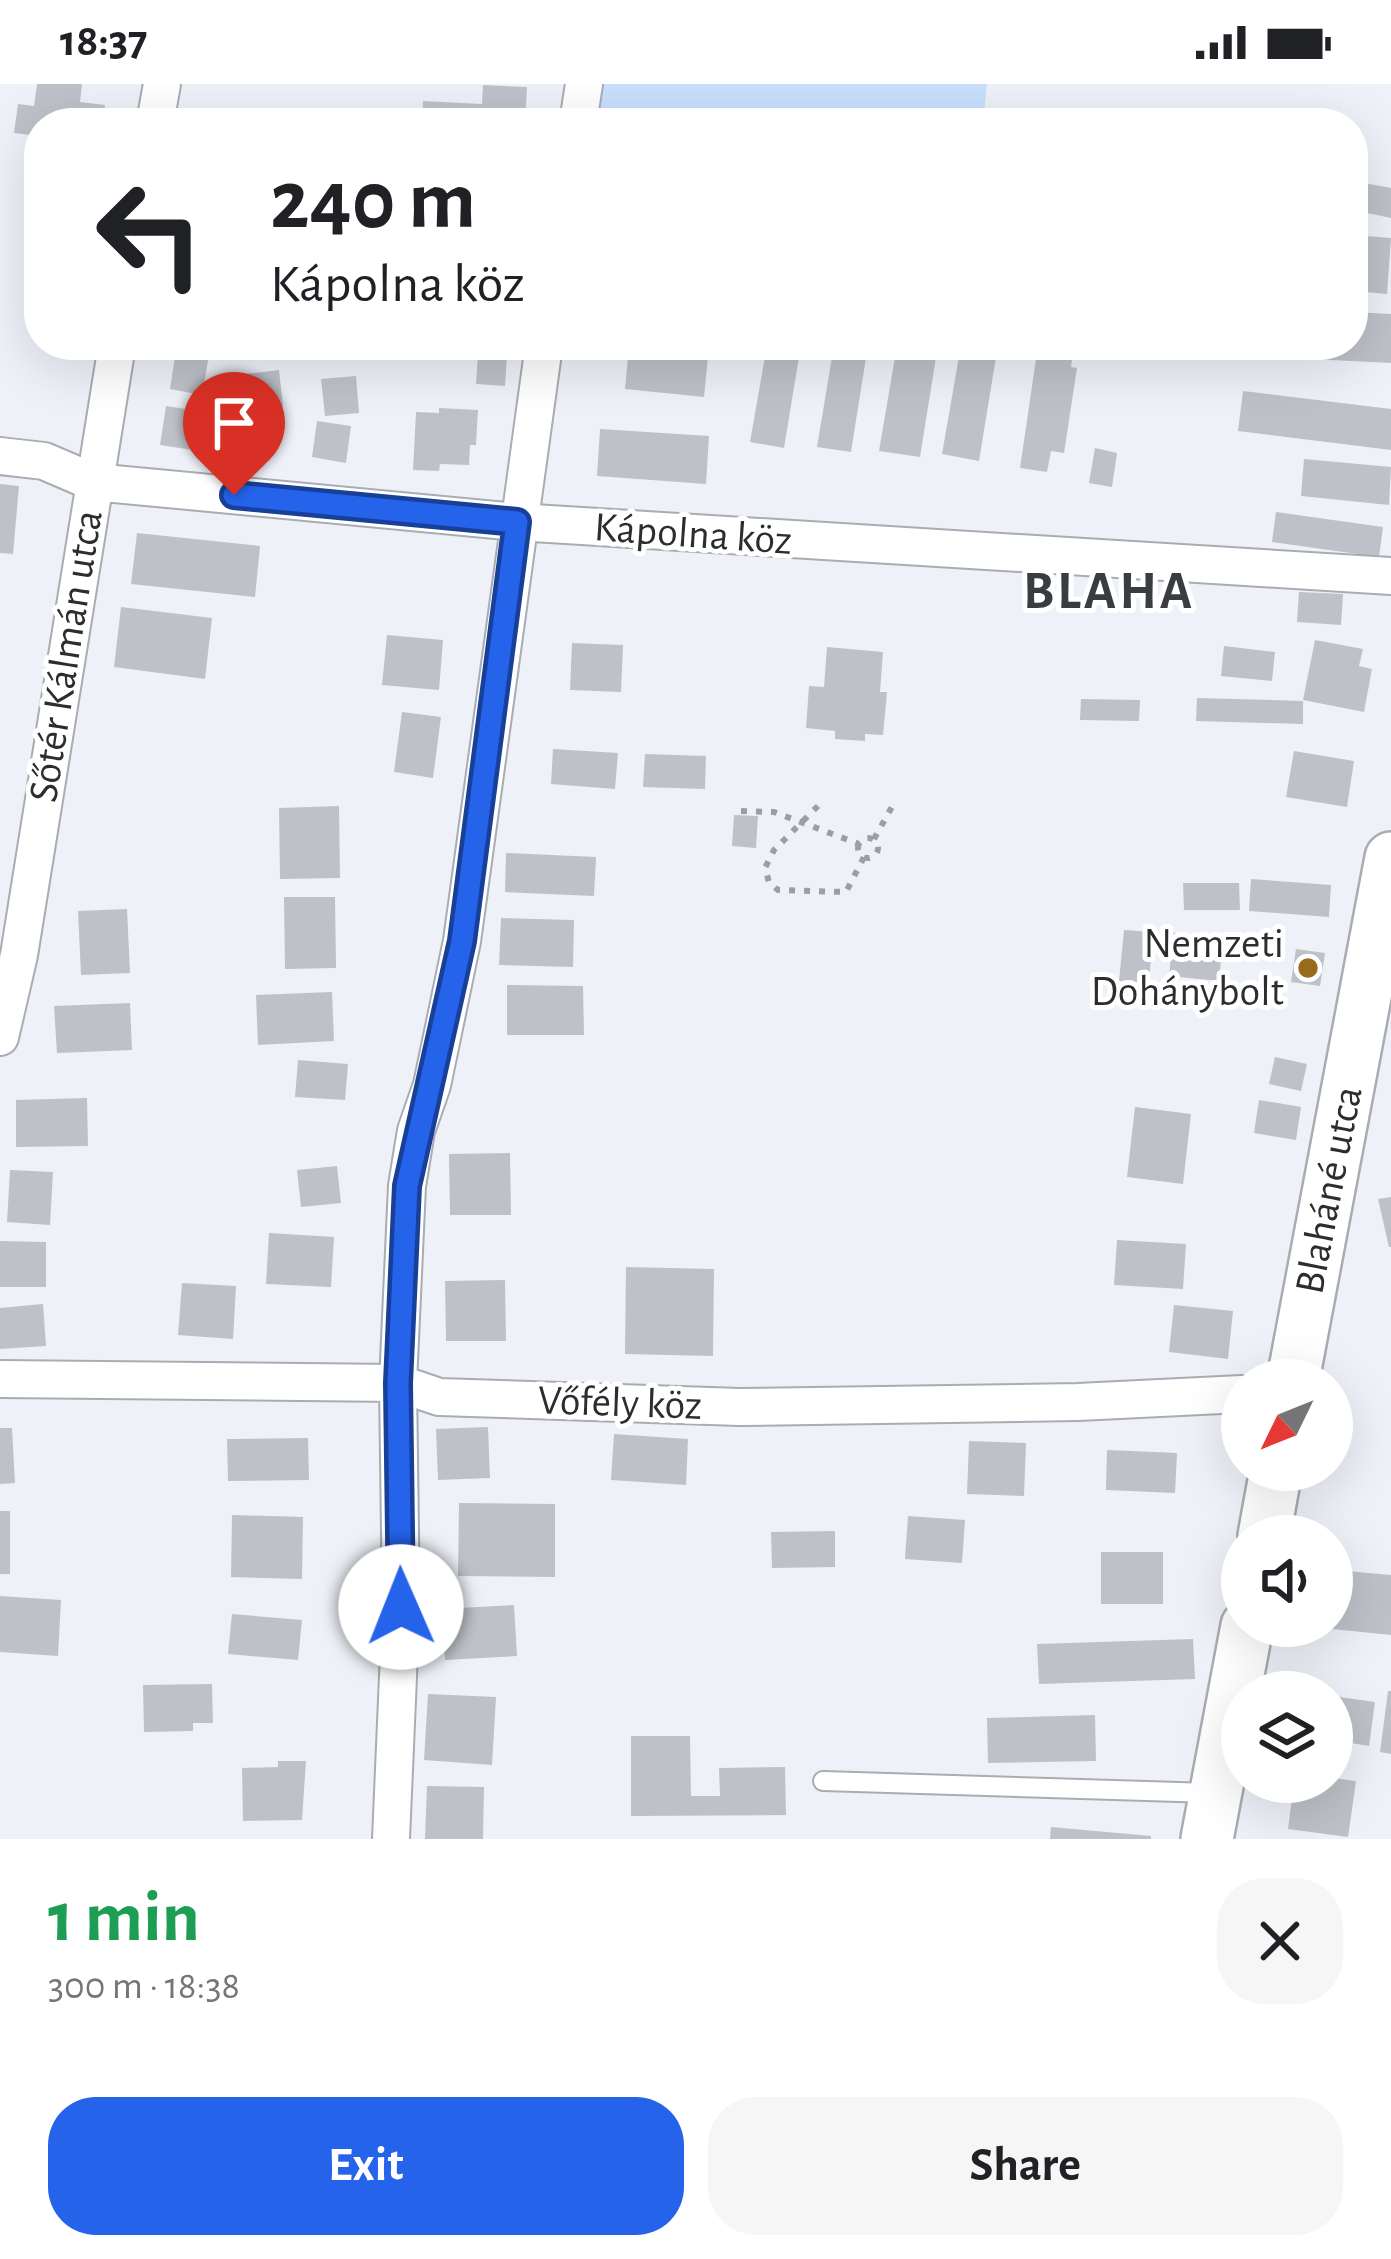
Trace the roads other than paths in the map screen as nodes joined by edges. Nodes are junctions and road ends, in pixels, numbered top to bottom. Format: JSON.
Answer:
{"nodes":[{"id":1,"x":114,"y":360,"type":"edge"},
{"id":2,"x":542,"y":360,"type":"edge"},
{"id":3,"x":0,"y":456,"type":"edge"},
{"id":4,"x":93,"y":482,"type":"junction"},
{"id":5,"x":517,"y":522,"type":"junction"},
{"id":6,"x":1391,"y":576,"type":"edge"},
{"id":7,"x":1391,"y":858,"type":"edge"},
{"id":8,"x":0,"y":1037,"type":"edge"},
{"id":9,"x":1374,"y":1046,"type":"edge"},
{"id":10,"x":1298,"y":1359,"type":"edge"},
{"id":11,"x":0,"y":1378,"type":"edge"},
{"id":12,"x":398,"y":1383,"type":"junction"},
{"id":13,"x":1221,"y":1395,"type":"edge"},
{"id":14,"x":1243,"y":1647,"type":"edge"},
{"id":15,"x":823,"y":1781,"type":"dead end"},
{"id":16,"x":1212,"y":1816,"type":"edge"},
{"id":17,"x":391,"y":1839,"type":"edge"}],
"edges":[{"from":1,"to":4,"type":"street","name":"Sőtér Kálmán utca"},
{"from":2,"to":5,"type":"street"},
{"from":3,"to":4,"type":"street","name":"Kápolna köz"},
{"from":4,"to":5,"type":"street","name":"Kápolna köz"},
{"from":4,"to":8,"type":"street","name":"Sőtér Kálmán utca"},
{"from":5,"to":6,"type":"street","name":"Kápolna köz"},
{"from":5,"to":12,"type":"street"},
{"from":7,"to":9,"type":"street","name":"Blaháné utca"},
{"from":9,"to":10,"type":"street","name":"Blaháné utca"},
{"from":11,"to":12,"type":"street","name":"Vőfély köz"},
{"from":12,"to":13,"type":"street","name":"Vőfély köz"},
{"from":12,"to":17,"type":"street"},
{"from":14,"to":16,"type":"street"},
{"from":15,"to":16,"type":"lane"}]}
